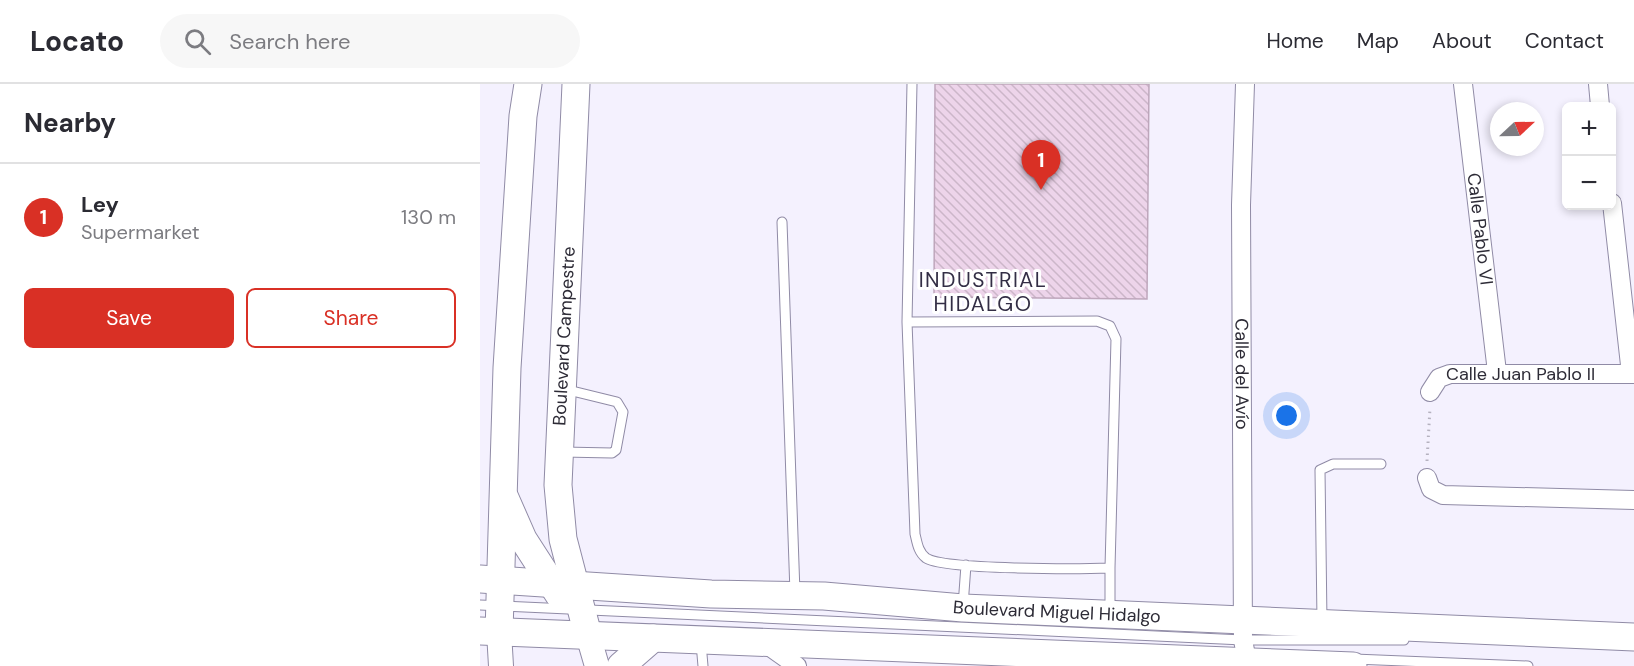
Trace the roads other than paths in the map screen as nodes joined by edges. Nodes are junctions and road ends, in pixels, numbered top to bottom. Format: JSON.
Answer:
{"nodes":[{"id":1,"x":528,"y":84,"type":"edge"},
{"id":2,"x":576,"y":84,"type":"edge"},
{"id":3,"x":912,"y":84,"type":"edge"},
{"id":4,"x":1245,"y":84,"type":"edge"},
{"id":5,"x":1463,"y":84,"type":"edge"},
{"id":6,"x":1598,"y":84,"type":"edge"},
{"id":7,"x":1600,"y":102,"type":"edge"},
{"id":8,"x":1612,"y":210,"type":"edge"},
{"id":9,"x":782,"y":222,"type":"dead end"},
{"id":10,"x":907,"y":322,"type":"junction"},
{"id":11,"x":1497,"y":372,"type":"junction"},
{"id":12,"x":1633,"y":374,"type":"edge"},
{"id":13,"x":563,"y":388,"type":"junction"},
{"id":14,"x":1430,"y":392,"type":"road end"},
{"id":15,"x":557,"y":452,"type":"junction"},
{"id":16,"x":1381,"y":464,"type":"dead end"},
{"id":17,"x":1427,"y":478,"type":"road end"},
{"id":18,"x":503,"y":494,"type":"junction"},
{"id":19,"x":1634,"y":500,"type":"edge"},
{"id":20,"x":966,"y":565,"type":"junction"},
{"id":21,"x":1110,"y":568,"type":"junction"},
{"id":22,"x":490,"y":580,"type":"edge"},
{"id":23,"x":795,"y":596,"type":"junction"},
{"id":24,"x":963,"y":608,"type":"junction"},
{"id":25,"x":576,"y":610,"type":"junction"},
{"id":26,"x":1110,"y":614,"type":"junction"},
{"id":27,"x":490,"y":620,"type":"edge"},
{"id":28,"x":1322,"y":622,"type":"junction"},
{"id":29,"x":1634,"y":637,"type":"edge"},
{"id":30,"x":653,"y":638,"type":"junction"},
{"id":31,"x":762,"y":641,"type":"junction"},
{"id":32,"x":1414,"y":641,"type":"dead end"},
{"id":33,"x":1576,"y":645,"type":"dead end"},
{"id":34,"x":1634,"y":647,"type":"edge"},
{"id":35,"x":1245,"y":648,"type":"edge"},
{"id":36,"x":701,"y":653,"type":"edge"},
{"id":37,"x":969,"y":659,"type":"edge"},
{"id":38,"x":793,"y":665,"type":"edge"},
{"id":39,"x":501,"y":666,"type":"edge"},
{"id":40,"x":597,"y":666,"type":"edge"},
{"id":41,"x":621,"y":666,"type":"edge"},
{"id":42,"x":1353,"y":666,"type":"edge"},
{"id":43,"x":1528,"y":666,"type":"edge"}],
"edges":[{"from":1,"to":18,"type":"main road"},
{"from":2,"to":13,"type":"main road","name":"Boulevard Campestre"},
{"from":3,"to":10,"type":"lane"},
{"from":4,"to":35,"type":"street","name":"Calle del Avío"},
{"from":5,"to":11,"type":"street","name":"Calle Pablo VI"},
{"from":6,"to":7,"type":"street"},
{"from":8,"to":12,"type":"street"},
{"from":9,"to":23,"type":"lane"},
{"from":10,"to":20,"type":"lane"},
{"from":10,"to":21,"type":"lane"},
{"from":11,"to":12,"type":"street","name":"Calle Juan Pablo II"},
{"from":11,"to":14,"type":"street","name":"Calle Juan Pablo II"},
{"from":13,"to":15,"type":"main road","name":"Boulevard Campestre"},
{"from":13,"to":15,"type":"lane"},
{"from":15,"to":25,"type":"main road","name":"Boulevard Campestre"},
{"from":16,"to":28,"type":"lane"},
{"from":17,"to":19,"type":"street"},
{"from":18,"to":22,"type":"main road"},
{"from":18,"to":25,"type":"main road"},
{"from":20,"to":21,"type":"lane"},
{"from":20,"to":24,"type":"lane"},
{"from":21,"to":26,"type":"lane"},
{"from":22,"to":25,"type":"main road","name":"Boulevard Miguel Hidalgo"},
{"from":22,"to":27,"type":"main road"},
{"from":23,"to":24,"type":"main road","name":"Boulevard Miguel Hidalgo"},
{"from":23,"to":25,"type":"main road","name":"Boulevard Miguel Hidalgo"},
{"from":24,"to":26,"type":"main road","name":"Boulevard Miguel Hidalgo"},
{"from":25,"to":27,"type":"main road","name":"Boulevard Miguel Hidalgo"},
{"from":25,"to":30,"type":"main road","name":"Boulevard Miguel Hidalgo"},
{"from":25,"to":35,"type":"lane"},
{"from":25,"to":35,"type":"lane"},
{"from":25,"to":40,"type":"street"},
{"from":26,"to":35,"type":"main road","name":"Boulevard Miguel Hidalgo"},
{"from":27,"to":39,"type":"street"},
{"from":28,"to":29,"type":"main road","name":"Boulevard Miguel Hidalgo"},
{"from":28,"to":35,"type":"main road","name":"Boulevard Miguel Hidalgo"},
{"from":30,"to":36,"type":"main road","name":"Boulevard Miguel Hidalgo"},
{"from":30,"to":41,"type":"main road"},
{"from":31,"to":36,"type":"main road","name":"Boulevard Miguel Hidalgo"},
{"from":31,"to":37,"type":"main road","name":"Boulevard Miguel Hidalgo"},
{"from":31,"to":38,"type":"street"},
{"from":32,"to":35,"type":"lane"},
{"from":33,"to":34,"type":"lane"},
{"from":35,"to":37,"type":"main road","name":"Boulevard Miguel Hidalgo"},
{"from":35,"to":42,"type":"main road","name":"Boulevard Miguel Hidalgo"},
{"from":35,"to":43,"type":"lane"}]}
